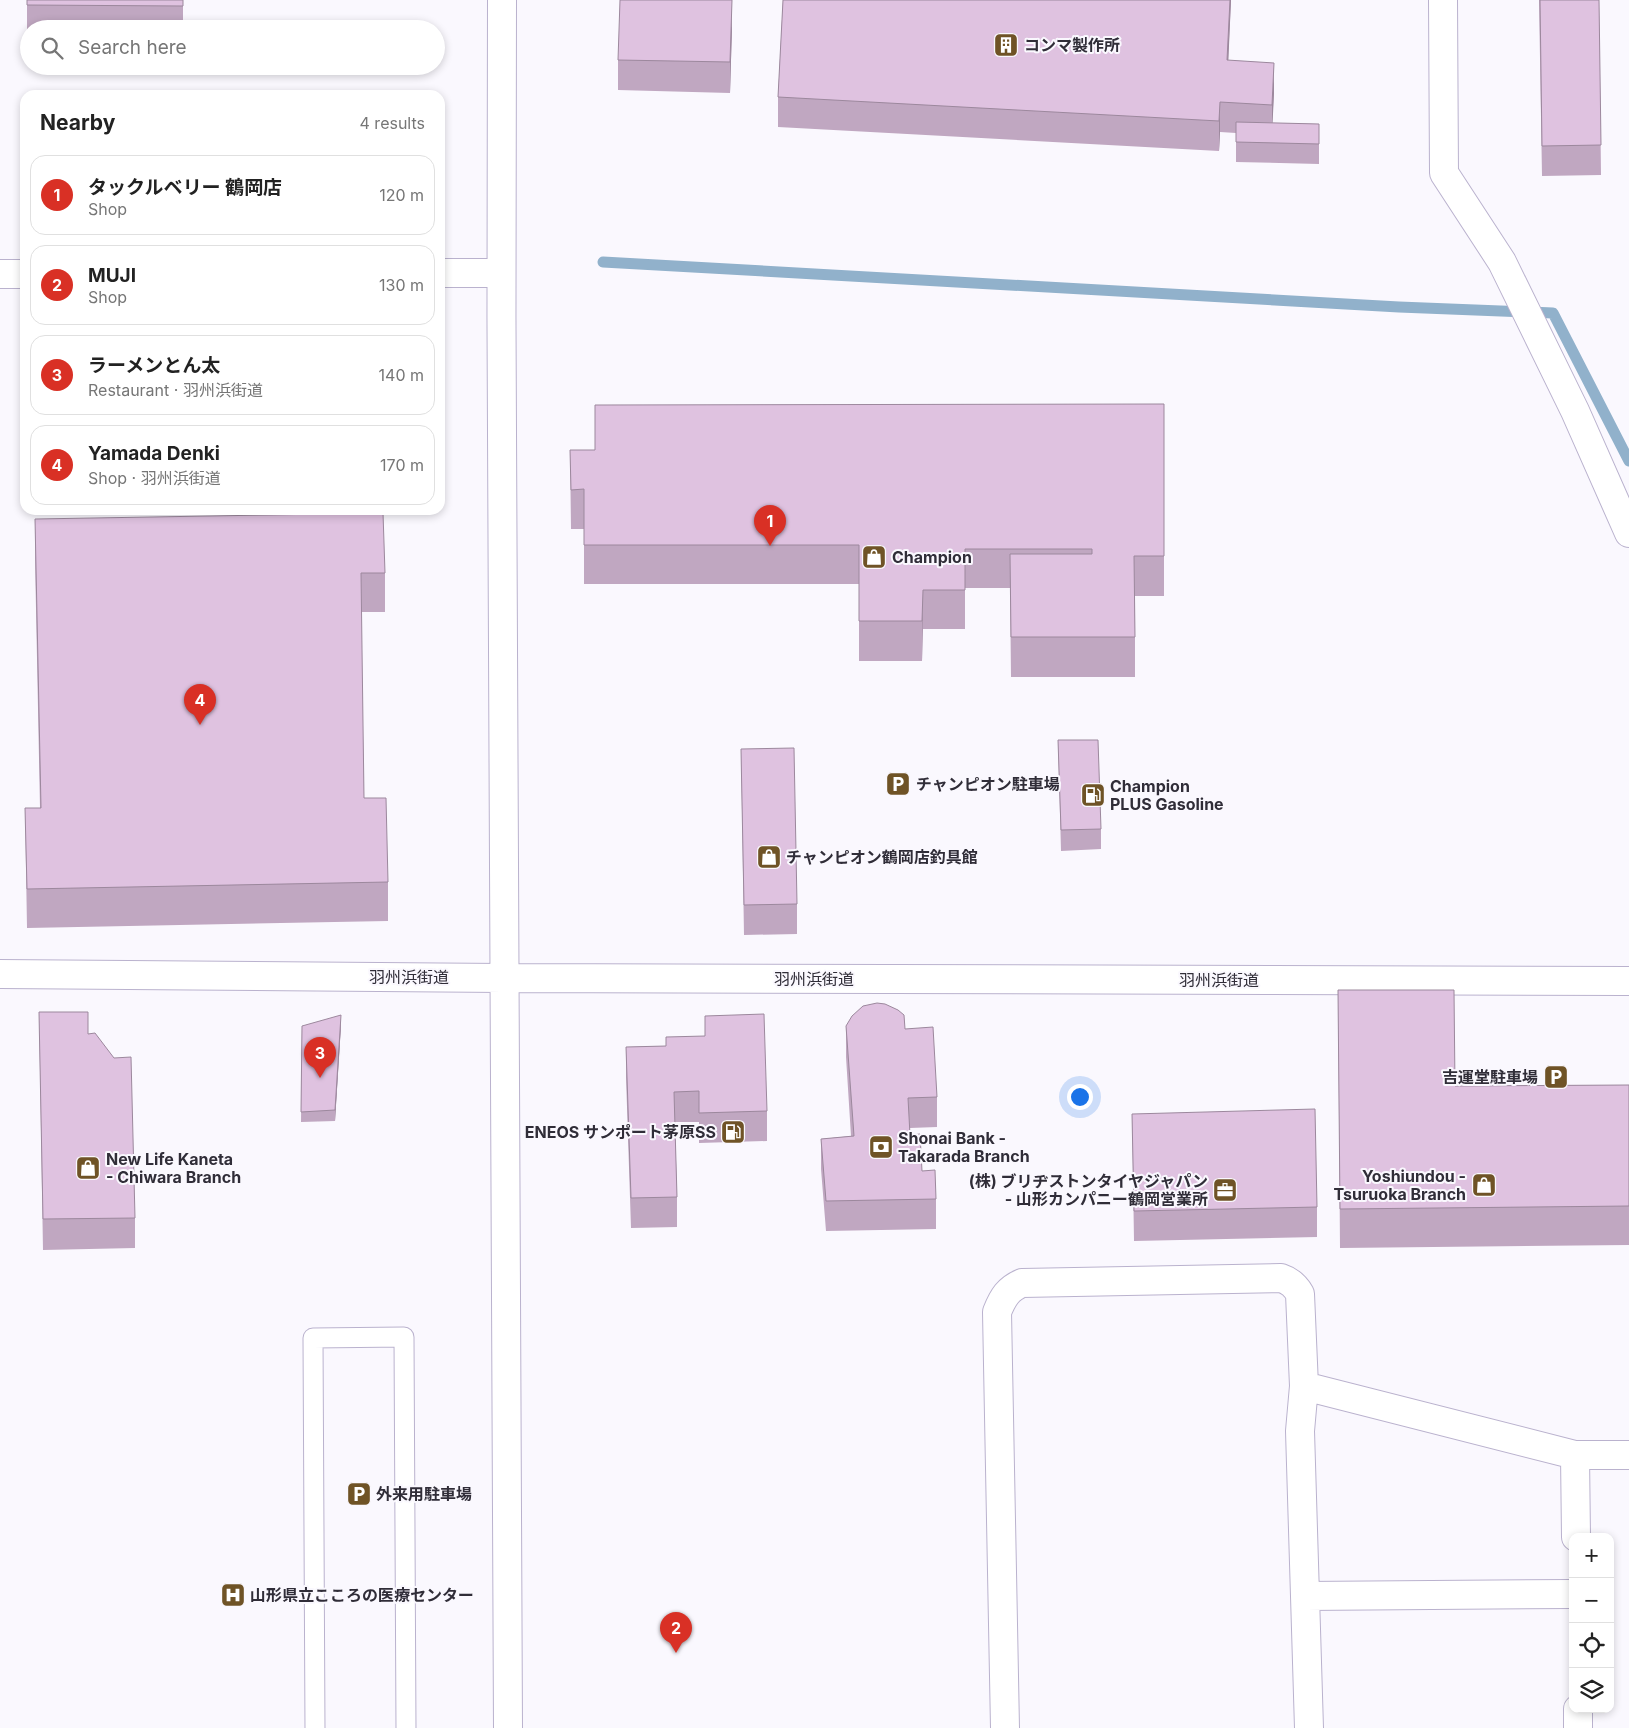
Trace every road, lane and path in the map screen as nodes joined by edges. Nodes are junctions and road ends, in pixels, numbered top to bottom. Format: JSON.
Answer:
{"nodes":[{"id":1,"x":502,"y":0,"type":"edge"},
{"id":2,"x":1444,"y":0,"type":"edge"},
{"id":3,"x":445,"y":273,"type":"edge"},
{"id":4,"x":501,"y":273,"type":"junction"},
{"id":5,"x":0,"y":274,"type":"edge"},
{"id":6,"x":20,"y":274,"type":"edge"},
{"id":7,"x":1629,"y":533,"type":"edge"},
{"id":8,"x":0,"y":974,"type":"edge"},
{"id":9,"x":503,"y":978,"type":"junction"},
{"id":10,"x":1629,"y":982,"type":"edge"},
{"id":11,"x":1304,"y":1386,"type":"junction"},
{"id":12,"x":1575,"y":1455,"type":"junction"},
{"id":13,"x":1629,"y":1455,"type":"edge"},
{"id":14,"x":1576,"y":1533,"type":"edge"},
{"id":15,"x":1569,"y":1594,"type":"edge"},
{"id":16,"x":1305,"y":1596,"type":"junction"},
{"id":17,"x":1578,"y":1713,"type":"edge"},
{"id":18,"x":315,"y":1728,"type":"edge"},
{"id":19,"x":406,"y":1728,"type":"edge"},
{"id":20,"x":508,"y":1728,"type":"edge"},
{"id":21,"x":1005,"y":1728,"type":"edge"},
{"id":22,"x":1309,"y":1728,"type":"edge"},
{"id":23,"x":1578,"y":1728,"type":"edge"}],
"edges":[{"from":1,"to":4,"type":"street"},
{"from":2,"to":7,"type":"street"},
{"from":3,"to":4,"type":"street"},
{"from":4,"to":9,"type":"street"},
{"from":5,"to":6,"type":"street"},
{"from":8,"to":9,"type":"street","name":"羽州浜街道"},
{"from":9,"to":10,"type":"street","name":"羽州浜街道"},
{"from":9,"to":20,"type":"street"},
{"from":11,"to":12,"type":"street"},
{"from":11,"to":16,"type":"street"},
{"from":11,"to":21,"type":"street"},
{"from":12,"to":13,"type":"street"},
{"from":12,"to":14,"type":"street"},
{"from":15,"to":16,"type":"street"},
{"from":16,"to":22,"type":"street"},
{"from":17,"to":23,"type":"street"},
{"from":18,"to":19,"type":"lane"}]}
